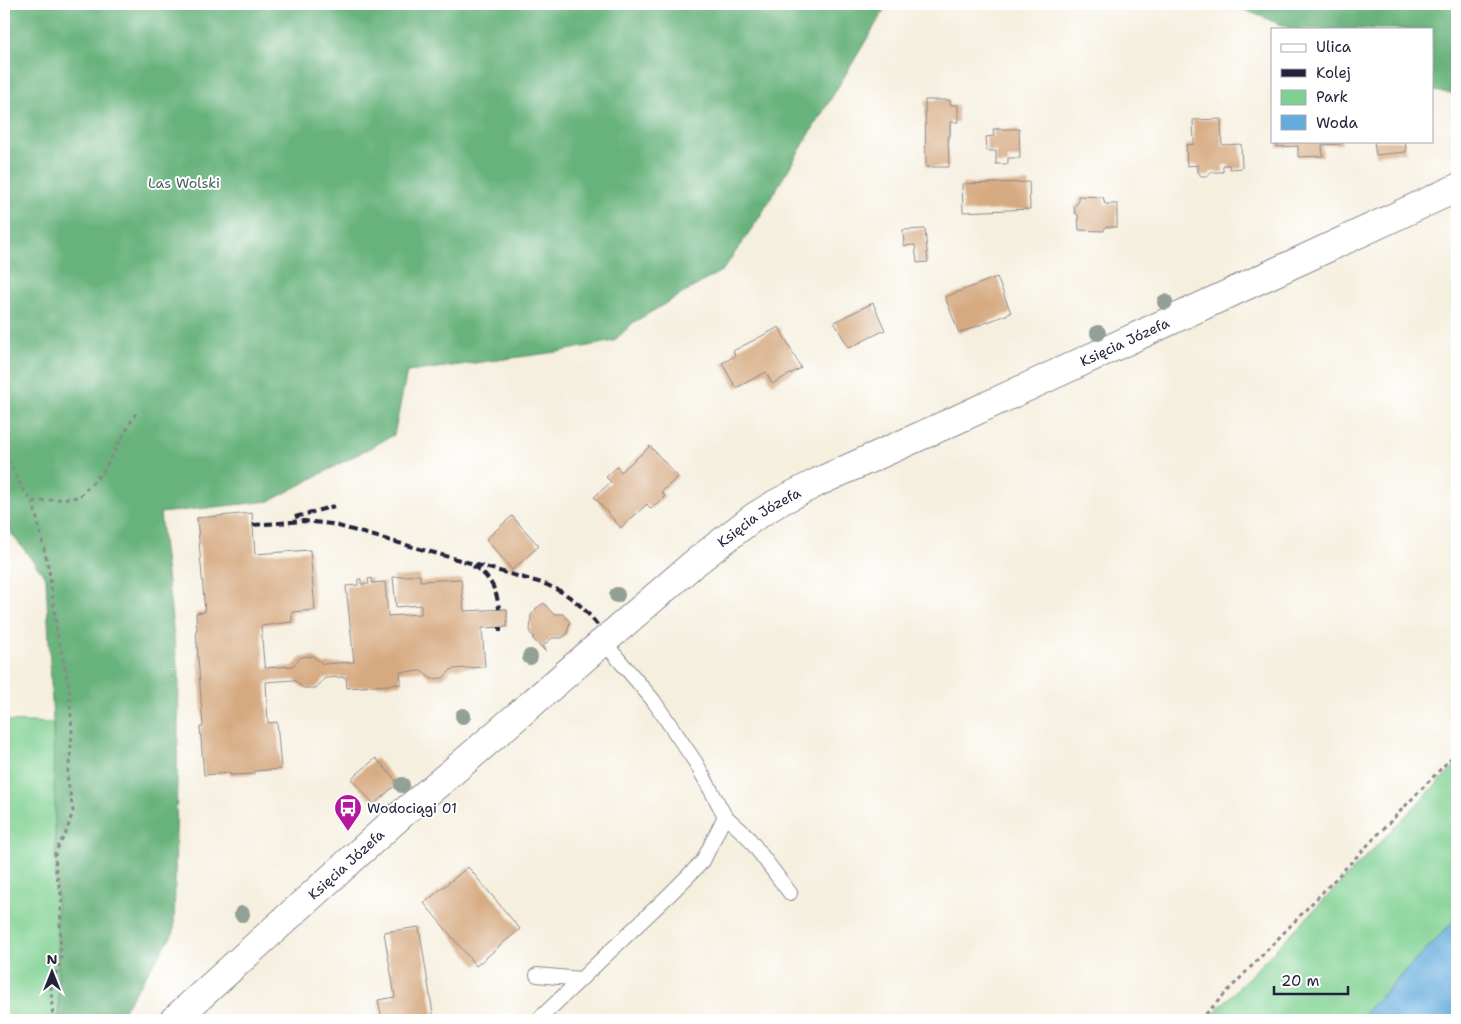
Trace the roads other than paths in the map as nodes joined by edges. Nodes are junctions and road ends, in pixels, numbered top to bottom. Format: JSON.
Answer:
{"nodes":[{"id":1,"x":1457,"y":188,"type":"edge"},
{"id":2,"x":603,"y":641,"type":"junction"},
{"id":3,"x":726,"y":816,"type":"junction"},
{"id":4,"x":790,"y":893,"type":"dead end"},
{"id":5,"x":537,"y":975,"type":"dead end"},
{"id":6,"x":581,"y":979,"type":"junction"},
{"id":7,"x":174,"y":1020,"type":"edge"},
{"id":8,"x":538,"y":1020,"type":"edge"}],
"edges":[{"from":1,"to":2,"type":"main road","name":"Księcia Józefa"},
{"from":2,"to":3,"type":"lane"},
{"from":2,"to":7,"type":"main road","name":"Księcia Józefa"},
{"from":3,"to":4,"type":"lane"},
{"from":3,"to":6,"type":"lane"},
{"from":5,"to":6,"type":"lane"},
{"from":6,"to":8,"type":"lane"}]}
